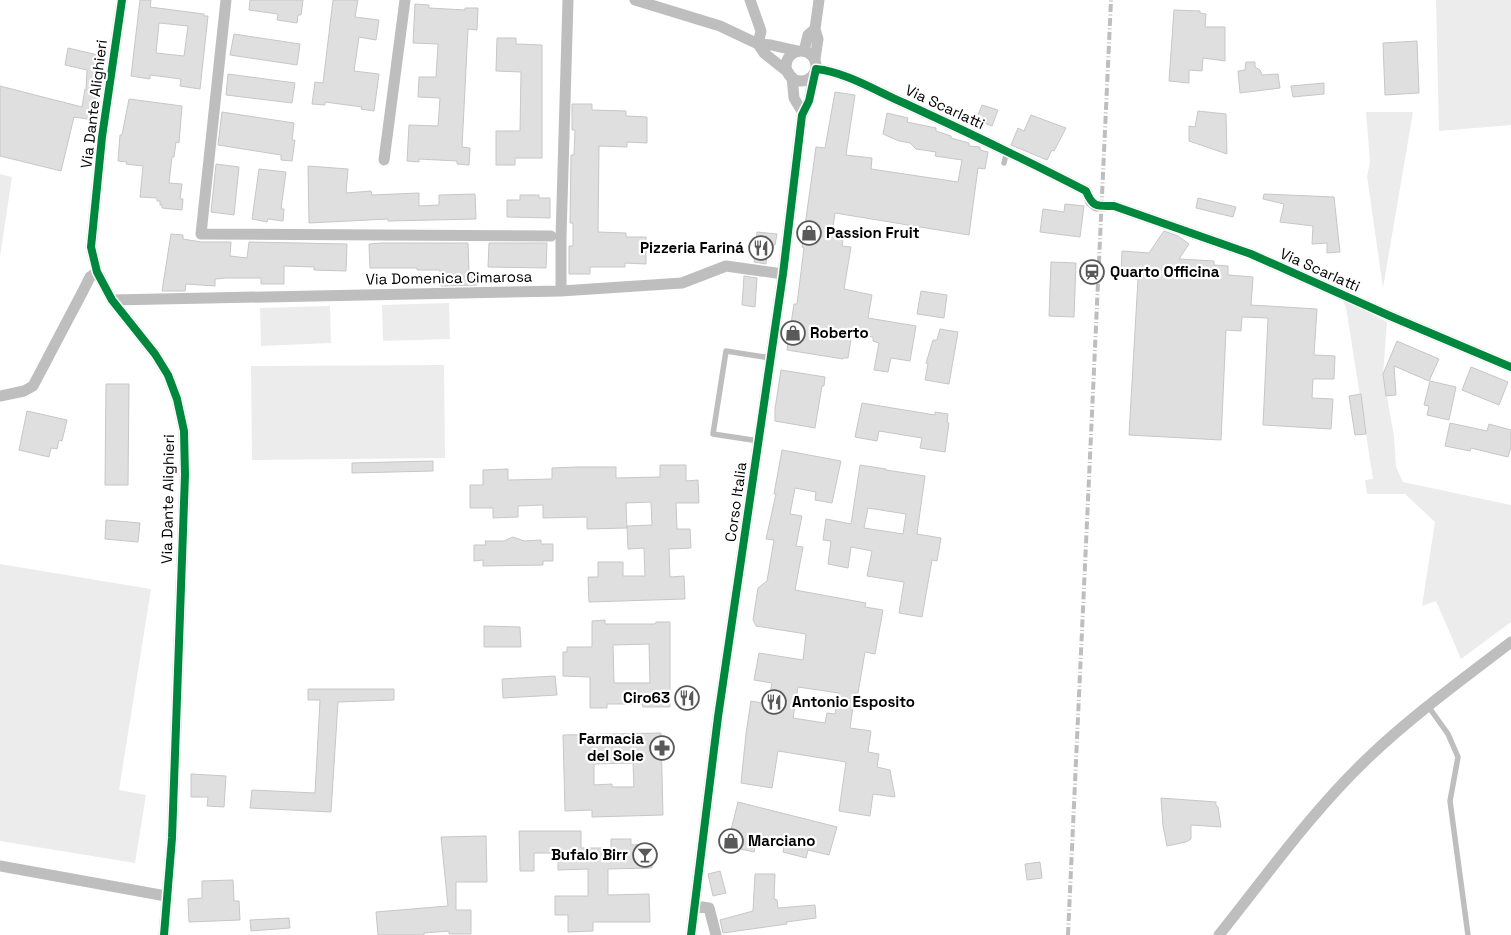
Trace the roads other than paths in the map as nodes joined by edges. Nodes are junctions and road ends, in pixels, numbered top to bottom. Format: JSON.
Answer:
{"nodes":[{"id":1,"x":122,"y":0,"type":"edge"},
{"id":2,"x":226,"y":0,"type":"edge"},
{"id":3,"x":405,"y":0,"type":"edge"},
{"id":4,"x":568,"y":0,"type":"edge"},
{"id":5,"x":635,"y":0,"type":"edge"},
{"id":6,"x":750,"y":0,"type":"edge"},
{"id":7,"x":819,"y":0,"type":"edge"},
{"id":8,"x":815,"y":29,"type":"junction"},
{"id":9,"x":758,"y":44,"type":"junction"},
{"id":10,"x":801,"y":51,"type":"junction"},
{"id":11,"x":815,"y":68,"type":"junction"},
{"id":12,"x":790,"y":75,"type":"junction"},
{"id":13,"x":803,"y":113,"type":"junction"},
{"id":14,"x":1007,"y":150,"type":"junction"},
{"id":15,"x":384,"y":160,"type":"dead end"},
{"id":16,"x":1004,"y":164,"type":"dead end"},
{"id":17,"x":1096,"y":206,"type":"dead end"},
{"id":18,"x":1114,"y":206,"type":"tunnel mouth"},
{"id":19,"x":551,"y":236,"type":"dead end"},
{"id":20,"x":97,"y":272,"type":"junction"},
{"id":21,"x":783,"y":274,"type":"junction"},
{"id":22,"x":561,"y":290,"type":"junction"},
{"id":23,"x":112,"y":300,"type":"junction"},
{"id":24,"x":771,"y":358,"type":"junction"},
{"id":25,"x":1511,"y":367,"type":"edge"},
{"id":26,"x":0,"y":396,"type":"edge"},
{"id":27,"x":759,"y":441,"type":"junction"},
{"id":28,"x":1511,"y":642,"type":"edge"},
{"id":29,"x":1428,"y":706,"type":"junction"},
{"id":30,"x":0,"y":866,"type":"edge"},
{"id":31,"x":166,"y":896,"type":"junction"},
{"id":32,"x":695,"y":906,"type":"junction"},
{"id":33,"x":164,"y":935,"type":"edge"},
{"id":34,"x":691,"y":935,"type":"edge"},
{"id":35,"x":716,"y":935,"type":"edge"},
{"id":36,"x":1219,"y":935,"type":"edge"},
{"id":37,"x":1468,"y":935,"type":"edge"}],
"edges":[{"from":1,"to":20,"type":"street","name":"Via Dante Alighieri"},
{"from":2,"to":19,"type":"street"},
{"from":3,"to":15,"type":"street"},
{"from":4,"to":22,"type":"street"},
{"from":5,"to":9,"type":"street"},
{"from":6,"to":9,"type":"street"},
{"from":7,"to":8,"type":"street","name":"Corso Italia"},
{"from":8,"to":10,"type":"street","name":"Corso Italia"},
{"from":8,"to":11,"type":"street","name":"Corso Italia"},
{"from":9,"to":10,"type":"street"},
{"from":9,"to":12,"type":"street"},
{"from":10,"to":11,"type":"street"},
{"from":10,"to":12,"type":"street"},
{"from":11,"to":12,"type":"street"},
{"from":11,"to":13,"type":"street","name":"Corso Italia"},
{"from":11,"to":14,"type":"street","name":"Via Scarlatti"},
{"from":12,"to":13,"type":"street"},
{"from":13,"to":21,"type":"street","name":"Corso Italia"},
{"from":14,"to":16,"type":"lane"},
{"from":14,"to":17,"type":"street","name":"Via Scarlatti"},
{"from":18,"to":25,"type":"street","name":"Via Scarlatti"},
{"from":20,"to":23,"type":"street","name":"Via Dante Alighieri"},
{"from":20,"to":26,"type":"street"},
{"from":21,"to":22,"type":"street","name":"Via Domenica Cimarosa"},
{"from":21,"to":24,"type":"street","name":"Corso Italia"},
{"from":22,"to":23,"type":"street","name":"Via Domenica Cimarosa"},
{"from":23,"to":31,"type":"street","name":"Via Dante Alighieri"},
{"from":24,"to":27,"type":"street","name":"Corso Italia"},
{"from":24,"to":27,"type":"lane"},
{"from":27,"to":32,"type":"street","name":"Corso Italia"},
{"from":28,"to":29,"type":"street"},
{"from":29,"to":36,"type":"street"},
{"from":29,"to":37,"type":"lane"},
{"from":30,"to":31,"type":"street"},
{"from":31,"to":33,"type":"street","name":"Via Dante Alighieri"},
{"from":32,"to":34,"type":"street","name":"Corso Italia"},
{"from":32,"to":35,"type":"street"}]}
